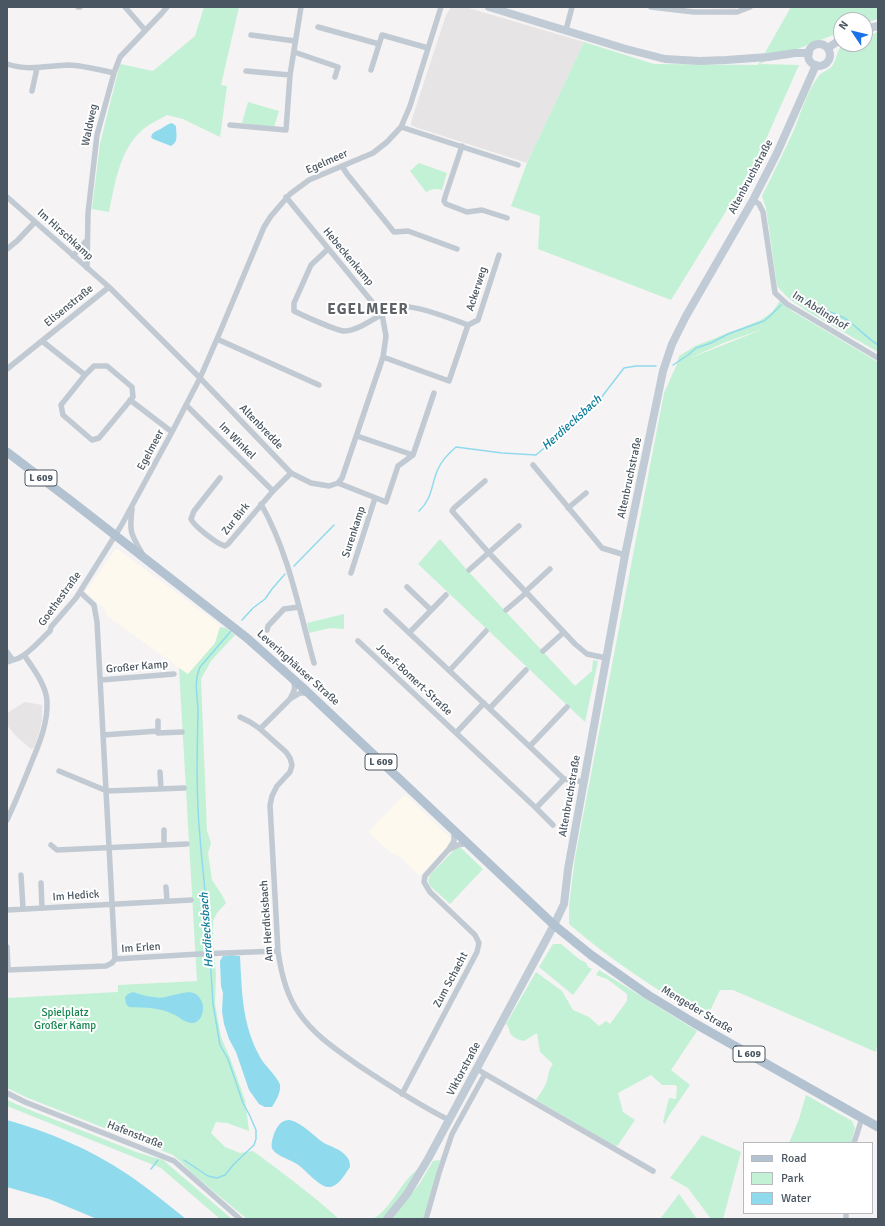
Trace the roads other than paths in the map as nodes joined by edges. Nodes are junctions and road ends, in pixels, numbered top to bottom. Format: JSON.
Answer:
{"nodes":[{"id":1,"x":125,"y":7,"type":"edge"},
{"id":2,"x":167,"y":7,"type":"edge"},
{"id":3,"x":301,"y":7,"type":"edge"},
{"id":4,"x":441,"y":7,"type":"edge"},
{"id":5,"x":489,"y":7,"type":"edge"},
{"id":6,"x":572,"y":7,"type":"edge"},
{"id":7,"x":651,"y":7,"type":"edge"},
{"id":8,"x":750,"y":7,"type":"edge"},
{"id":9,"x":318,"y":27,"type":"dead end"},
{"id":10,"x":145,"y":30,"type":"junction"},
{"id":11,"x":566,"y":30,"type":"junction"},
{"id":12,"x":251,"y":35,"type":"dead end"},
{"id":13,"x":295,"y":41,"type":"junction"},
{"id":14,"x":379,"y":44,"type":"junction"},
{"id":15,"x":833,"y":45,"type":"edge"},
{"id":16,"x":428,"y":48,"type":"junction"},
{"id":17,"x":828,"y":48,"type":"junction"},
{"id":18,"x":294,"y":52,"type":"junction"},
{"id":19,"x":809,"y":53,"type":"junction"},
{"id":20,"x":7,"y":64,"type":"edge"},
{"id":21,"x":816,"y":65,"type":"junction"},
{"id":22,"x":37,"y":68,"type":"junction"},
{"id":23,"x":371,"y":70,"type":"dead end"},
{"id":24,"x":246,"y":71,"type":"dead end"},
{"id":25,"x":114,"y":73,"type":"junction"},
{"id":26,"x":290,"y":75,"type":"junction"},
{"id":27,"x":335,"y":77,"type":"dead end"},
{"id":28,"x":32,"y":91,"type":"dead end"},
{"id":29,"x":230,"y":125,"type":"dead end"},
{"id":30,"x":401,"y":127,"type":"junction"},
{"id":31,"x":462,"y":146,"type":"junction"},
{"id":32,"x":518,"y":165,"type":"dead end"},
{"id":33,"x":342,"y":166,"type":"junction"},
{"id":34,"x":7,"y":197,"type":"edge"},
{"id":35,"x":286,"y":197,"type":"junction"},
{"id":36,"x":752,"y":200,"type":"junction"},
{"id":37,"x":507,"y":218,"type":"dead end"},
{"id":38,"x":35,"y":222,"type":"junction"},
{"id":39,"x":87,"y":240,"type":"junction"},
{"id":40,"x":7,"y":248,"type":"edge"},
{"id":41,"x":328,"y":249,"type":"junction"},
{"id":42,"x":457,"y":249,"type":"dead end"},
{"id":43,"x":499,"y":255,"type":"dead end"},
{"id":44,"x":73,"y":256,"type":"junction"},
{"id":45,"x":86,"y":268,"type":"junction"},
{"id":46,"x":109,"y":287,"type":"junction"},
{"id":47,"x":382,"y":314,"type":"junction"},
{"id":48,"x":468,"y":325,"type":"junction"},
{"id":49,"x":217,"y":339,"type":"junction"},
{"id":50,"x":42,"y":340,"type":"junction"},
{"id":51,"x":383,"y":357,"type":"junction"},
{"id":52,"x":878,"y":358,"type":"edge"},
{"id":53,"x":7,"y":369,"type":"edge"},
{"id":54,"x":85,"y":375,"type":"junction"},
{"id":55,"x":200,"y":378,"type":"junction"},
{"id":56,"x":319,"y":385,"type":"dead end"},
{"id":57,"x":434,"y":393,"type":"dead end"},
{"id":58,"x":130,"y":400,"type":"junction"},
{"id":59,"x":186,"y":405,"type":"junction"},
{"id":60,"x":172,"y":432,"type":"junction"},
{"id":61,"x":357,"y":436,"type":"junction"},
{"id":62,"x":7,"y":452,"type":"edge"},
{"id":63,"x":413,"y":455,"type":"junction"},
{"id":64,"x":532,"y":465,"type":"dead end"},
{"id":65,"x":291,"y":473,"type":"junction"},
{"id":66,"x":220,"y":478,"type":"dead end"},
{"id":67,"x":485,"y":481,"type":"dead end"},
{"id":68,"x":338,"y":483,"type":"junction"},
{"id":69,"x":273,"y":491,"type":"junction"},
{"id":70,"x":586,"y":493,"type":"dead end"},
{"id":71,"x":376,"y":498,"type":"junction"},
{"id":72,"x":133,"y":504,"type":"junction"},
{"id":73,"x":261,"y":504,"type":"junction"},
{"id":74,"x":568,"y":508,"type":"junction"},
{"id":75,"x":519,"y":526,"type":"dead end"},
{"id":76,"x":115,"y":535,"type":"junction"},
{"id":77,"x":489,"y":553,"type":"junction"},
{"id":78,"x":625,"y":555,"type":"junction"},
{"id":79,"x":145,"y":558,"type":"junction"},
{"id":80,"x":550,"y":569,"type":"dead end"},
{"id":81,"x":468,"y":570,"type":"dead end"},
{"id":82,"x":351,"y":573,"type":"dead end"},
{"id":83,"x":407,"y":587,"type":"dead end"},
{"id":84,"x":80,"y":592,"type":"junction"},
{"id":85,"x":525,"y":592,"type":"junction"},
{"id":86,"x":446,"y":594,"type":"dead end"},
{"id":87,"x":299,"y":607,"type":"junction"},
{"id":88,"x":431,"y":610,"type":"junction"},
{"id":89,"x":506,"y":610,"type":"dead end"},
{"id":90,"x":386,"y":611,"type":"dead end"},
{"id":91,"x":266,"y":630,"type":"dead end"},
{"id":92,"x":410,"y":632,"type":"junction"},
{"id":93,"x":486,"y":632,"type":"dead end"},
{"id":94,"x":564,"y":632,"type":"junction"},
{"id":95,"x":358,"y":641,"type":"dead end"},
{"id":96,"x":543,"y":651,"type":"dead end"},
{"id":97,"x":7,"y":652,"type":"edge"},
{"id":98,"x":24,"y":655,"type":"junction"},
{"id":99,"x":606,"y":658,"type":"junction"},
{"id":100,"x":9,"y":661,"type":"edge"},
{"id":101,"x":314,"y":663,"type":"dead end"},
{"id":102,"x":450,"y":670,"type":"junction"},
{"id":103,"x":526,"y":670,"type":"dead end"},
{"id":104,"x":174,"y":674,"type":"dead end"},
{"id":105,"x":289,"y":675,"type":"junction"},
{"id":106,"x":101,"y":680,"type":"junction"},
{"id":107,"x":308,"y":693,"type":"junction"},
{"id":108,"x":290,"y":699,"type":"junction"},
{"id":109,"x":484,"y":702,"type":"junction"},
{"id":110,"x":567,"y":706,"type":"dead end"},
{"id":111,"x":490,"y":708,"type":"junction"},
{"id":112,"x":240,"y":717,"type":"dead end"},
{"id":113,"x":158,"y":721,"type":"dead end"},
{"id":114,"x":260,"y":729,"type":"junction"},
{"id":115,"x":158,"y":730,"type":"junction"},
{"id":116,"x":182,"y":732,"type":"dead end"},
{"id":117,"x":456,"y":733,"type":"junction"},
{"id":118,"x":103,"y":735,"type":"junction"},
{"id":119,"x":530,"y":746,"type":"junction"},
{"id":120,"x":59,"y":771,"type":"dead end"},
{"id":121,"x":160,"y":772,"type":"dead end"},
{"id":122,"x":564,"y":779,"type":"junction"},
{"id":123,"x":584,"y":782,"type":"junction"},
{"id":124,"x":184,"y":788,"type":"dead end"},
{"id":125,"x":161,"y":789,"type":"junction"},
{"id":126,"x":107,"y":791,"type":"junction"},
{"id":127,"x":536,"y":808,"type":"junction"},
{"id":128,"x":7,"y":820,"type":"edge"},
{"id":129,"x":554,"y":825,"type":"dead end"},
{"id":130,"x":164,"y":830,"type":"dead end"},
{"id":131,"x":454,"y":830,"type":"junction"},
{"id":132,"x":468,"y":843,"type":"junction"},
{"id":133,"x":187,"y":844,"type":"dead end"},
{"id":134,"x":50,"y":845,"type":"dead end"},
{"id":135,"x":164,"y":845,"type":"junction"},
{"id":136,"x":109,"y":847,"type":"junction"},
{"id":137,"x":449,"y":849,"type":"junction"},
{"id":138,"x":21,"y":875,"type":"dead end"},
{"id":139,"x":41,"y":883,"type":"dead end"},
{"id":140,"x":166,"y":887,"type":"dead end"},
{"id":141,"x":191,"y":900,"type":"dead end"},
{"id":142,"x":167,"y":901,"type":"junction"},
{"id":143,"x":112,"y":904,"type":"junction"},
{"id":144,"x":42,"y":908,"type":"junction"},
{"id":145,"x":23,"y":909,"type":"junction"},
{"id":146,"x":7,"y":910,"type":"edge"},
{"id":147,"x":554,"y":924,"type":"junction"},
{"id":148,"x":7,"y":947,"type":"edge"},
{"id":149,"x":278,"y":951,"type":"junction"},
{"id":150,"x":116,"y":959,"type":"junction"},
{"id":151,"x":8,"y":970,"type":"edge"},
{"id":152,"x":477,"y":1069,"type":"junction"},
{"id":153,"x":485,"y":1074,"type":"junction"},
{"id":154,"x":7,"y":1093,"type":"edge"},
{"id":155,"x":402,"y":1094,"type":"junction"},
{"id":156,"x":862,"y":1118,"type":"junction"},
{"id":157,"x":449,"y":1120,"type":"junction"},
{"id":158,"x":878,"y":1127,"type":"edge"},
{"id":159,"x":854,"y":1142,"type":"edge"},
{"id":160,"x":653,"y":1171,"type":"dead end"},
{"id":161,"x":240,"y":1219,"type":"edge"},
{"id":162,"x":387,"y":1219,"type":"edge"},
{"id":163,"x":426,"y":1219,"type":"edge"}],
"edges":[{"from":1,"to":10,"type":"street"},
{"from":2,"to":10,"type":"street","name":"Waldweg"},
{"from":3,"to":13,"type":"street"},
{"from":4,"to":16,"type":"street","name":"Egelmeer"},
{"from":5,"to":11,"type":"street"},
{"from":6,"to":11,"type":"street"},
{"from":7,"to":8,"type":"street"},
{"from":9,"to":14,"type":"street"},
{"from":10,"to":25,"type":"street","name":"Waldweg"},
{"from":11,"to":19,"type":"street"},
{"from":12,"to":13,"type":"street"},
{"from":13,"to":18,"type":"street"},
{"from":14,"to":16,"type":"street"},
{"from":14,"to":23,"type":"street"},
{"from":15,"to":17,"type":"street"},
{"from":16,"to":30,"type":"street","name":"Egelmeer"},
{"from":17,"to":19,"type":"street"},
{"from":17,"to":21,"type":"street"},
{"from":18,"to":26,"type":"street"},
{"from":18,"to":27,"type":"street"},
{"from":19,"to":21,"type":"street"},
{"from":20,"to":22,"type":"street"},
{"from":21,"to":36,"type":"street","name":"Altenbruchstraße"},
{"from":22,"to":25,"type":"street"},
{"from":22,"to":28,"type":"street"},
{"from":24,"to":26,"type":"street"},
{"from":25,"to":39,"type":"street","name":"Waldweg"},
{"from":26,"to":29,"type":"street"},
{"from":30,"to":31,"type":"street"},
{"from":30,"to":33,"type":"street","name":"Egelmeer"},
{"from":31,"to":32,"type":"street"},
{"from":31,"to":37,"type":"street"},
{"from":33,"to":35,"type":"street","name":"Egelmeer"},
{"from":33,"to":42,"type":"street"},
{"from":34,"to":38,"type":"street","name":"Im Hirschkamp"},
{"from":35,"to":41,"type":"street","name":"Hebeckenkamp"},
{"from":35,"to":49,"type":"street","name":"Egelmeer"},
{"from":36,"to":52,"type":"street","name":"Im Abdinghof"},
{"from":36,"to":78,"type":"street","name":"Altenbruchstraße"},
{"from":38,"to":40,"type":"street"},
{"from":38,"to":44,"type":"street","name":"Im Hirschkamp"},
{"from":39,"to":44,"type":"street"},
{"from":39,"to":45,"type":"street","name":"Waldweg"},
{"from":41,"to":47,"type":"street","name":"Hebeckenkamp"},
{"from":41,"to":47,"type":"street","name":"Ackerweg"},
{"from":43,"to":48,"type":"street","name":"Ackerweg"},
{"from":44,"to":45,"type":"street","name":"Im Hirschkamp"},
{"from":45,"to":46,"type":"street","name":"Im Hirschkamp"},
{"from":46,"to":50,"type":"street","name":"Elisenstraße"},
{"from":46,"to":55,"type":"street","name":"Altenbredde"},
{"from":47,"to":48,"type":"street","name":"Ackerweg"},
{"from":47,"to":51,"type":"street","name":"Hebeckenkamp"},
{"from":48,"to":51,"type":"street","name":"Ackerweg"},
{"from":49,"to":55,"type":"street","name":"Egelmeer"},
{"from":49,"to":56,"type":"street"},
{"from":50,"to":53,"type":"street","name":"Elisenstraße"},
{"from":50,"to":54,"type":"street","name":"Elisenstraße"},
{"from":51,"to":61,"type":"street","name":"Hebeckenkamp"},
{"from":54,"to":58,"type":"street"},
{"from":54,"to":58,"type":"street"},
{"from":55,"to":59,"type":"street","name":"Egelmeer"},
{"from":55,"to":65,"type":"street","name":"Altenbredde"},
{"from":57,"to":63,"type":"street"},
{"from":58,"to":60,"type":"street"},
{"from":59,"to":60,"type":"street","name":"Egelmeer"},
{"from":59,"to":69,"type":"street","name":"Im Winkel"},
{"from":60,"to":72,"type":"street","name":"Egelmeer"},
{"from":61,"to":63,"type":"street"},
{"from":61,"to":68,"type":"street","name":"Hebeckenkamp"},
{"from":62,"to":76,"type":"main road","name":"Leveringhäuser Straße","number":"L 609"},
{"from":63,"to":71,"type":"street","name":"Surenkamp"},
{"from":64,"to":74,"type":"street"},
{"from":65,"to":68,"type":"street","name":"Surenkamp"},
{"from":65,"to":69,"type":"street"},
{"from":66,"to":73,"type":"street","name":"Zur Birk"},
{"from":67,"to":77,"type":"street"},
{"from":68,"to":71,"type":"street","name":"Surenkamp"},
{"from":69,"to":73,"type":"street"},
{"from":70,"to":74,"type":"street"},
{"from":71,"to":82,"type":"street","name":"Surenkamp"},
{"from":72,"to":76,"type":"street","name":"Egelmeer"},
{"from":72,"to":79,"type":"street","name":"Egelmeer"},
{"from":73,"to":87,"type":"street"},
{"from":74,"to":78,"type":"street"},
{"from":75,"to":77,"type":"street"},
{"from":76,"to":79,"type":"main road","name":"Leveringhäuser Straße","number":"L 609"},
{"from":76,"to":84,"type":"street","name":"Goethestraße"},
{"from":77,"to":81,"type":"street"},
{"from":77,"to":85,"type":"street"},
{"from":78,"to":99,"type":"street","name":"Altenbruchstraße"},
{"from":79,"to":105,"type":"main road","name":"Leveringhäuser Straße","number":"L 609"},
{"from":80,"to":85,"type":"street"},
{"from":83,"to":88,"type":"street"},
{"from":84,"to":98,"type":"street","name":"Goethestraße"},
{"from":84,"to":106,"type":"street","name":"Großer Kamp"},
{"from":85,"to":89,"type":"street"},
{"from":85,"to":94,"type":"street"},
{"from":86,"to":88,"type":"street"},
{"from":87,"to":91,"type":"street"},
{"from":87,"to":101,"type":"street"},
{"from":88,"to":92,"type":"street"},
{"from":90,"to":92,"type":"street"},
{"from":92,"to":102,"type":"street"},
{"from":93,"to":102,"type":"street"},
{"from":94,"to":96,"type":"street"},
{"from":94,"to":99,"type":"street"},
{"from":95,"to":117,"type":"street","name":"Josef-Bomert-Straße"},
{"from":97,"to":100,"type":"street"},
{"from":98,"to":100,"type":"street","name":"Goethestraße"},
{"from":98,"to":128,"type":"street"},
{"from":99,"to":123,"type":"street","name":"Altenbruchstraße"},
{"from":102,"to":109,"type":"street"},
{"from":103,"to":111,"type":"street"},
{"from":104,"to":106,"type":"street","name":"Großer Kamp"},
{"from":105,"to":107,"type":"main road","name":"Leveringhäuser Straße","number":"L 609"},
{"from":105,"to":108,"type":"street"},
{"from":106,"to":118,"type":"street","name":"Großer Kamp"},
{"from":107,"to":108,"type":"street"},
{"from":107,"to":131,"type":"main road","name":"Leveringhäuser Straße","number":"L 609"},
{"from":108,"to":114,"type":"street"},
{"from":109,"to":111,"type":"street"},
{"from":109,"to":117,"type":"street"},
{"from":110,"to":119,"type":"street"},
{"from":111,"to":119,"type":"street"},
{"from":112,"to":114,"type":"street","name":"Am Herdicksbach"},
{"from":113,"to":115,"type":"street"},
{"from":114,"to":149,"type":"street","name":"Am Herdicksbach"},
{"from":115,"to":116,"type":"street"},
{"from":115,"to":118,"type":"street"},
{"from":117,"to":127,"type":"street","name":"Josef-Bomert-Straße"},
{"from":118,"to":126,"type":"street","name":"Großer Kamp"},
{"from":119,"to":122,"type":"street"},
{"from":120,"to":126,"type":"street"},
{"from":121,"to":125,"type":"street"},
{"from":122,"to":123,"type":"street"},
{"from":122,"to":127,"type":"street"},
{"from":123,"to":147,"type":"street","name":"Altenbruchstraße"},
{"from":124,"to":125,"type":"street"},
{"from":125,"to":126,"type":"street"},
{"from":126,"to":136,"type":"street","name":"Großer Kamp"},
{"from":127,"to":129,"type":"street","name":"Josef-Bomert-Straße"},
{"from":130,"to":135,"type":"street"},
{"from":131,"to":132,"type":"main road","name":"Leveringhäuser Straße","number":"L 609"},
{"from":131,"to":137,"type":"street","name":"Zum Schacht"},
{"from":132,"to":137,"type":"street"},
{"from":132,"to":147,"type":"main road","name":"Leveringhäuser Straße","number":"L 609"},
{"from":133,"to":135,"type":"street"},
{"from":134,"to":136,"type":"street"},
{"from":135,"to":136,"type":"street"},
{"from":136,"to":143,"type":"street","name":"Großer Kamp"},
{"from":137,"to":155,"type":"street","name":"Zum Schacht"},
{"from":138,"to":145,"type":"street"},
{"from":139,"to":144,"type":"street","name":"Im Hedick"},
{"from":140,"to":142,"type":"street"},
{"from":141,"to":142,"type":"street"},
{"from":142,"to":143,"type":"street"},
{"from":143,"to":144,"type":"street","name":"Im Hedick"},
{"from":143,"to":150,"type":"street","name":"Großer Kamp"},
{"from":144,"to":145,"type":"street","name":"Im Hedick"},
{"from":145,"to":146,"type":"street","name":"Im Hedick"},
{"from":147,"to":152,"type":"street","name":"Viktorstraße"},
{"from":147,"to":156,"type":"main road","name":"Mengeder Straße","number":"L 609"},
{"from":148,"to":151,"type":"street"},
{"from":149,"to":150,"type":"street","name":"Im Erlen"},
{"from":149,"to":155,"type":"street","name":"Am Herdicksbach"},
{"from":150,"to":151,"type":"street","name":"Im Erlen"},
{"from":152,"to":153,"type":"street"},
{"from":152,"to":157,"type":"street","name":"Viktorstraße"},
{"from":153,"to":160,"type":"street"},
{"from":153,"to":163,"type":"street"},
{"from":154,"to":161,"type":"street","name":"Hafenstraße"},
{"from":155,"to":157,"type":"street","name":"Am Herdicksbach"},
{"from":156,"to":158,"type":"main road","name":"Mengeder Straße","number":"L 609"},
{"from":156,"to":159,"type":"street"},
{"from":157,"to":162,"type":"street","name":"Viktorstraße"}]}
